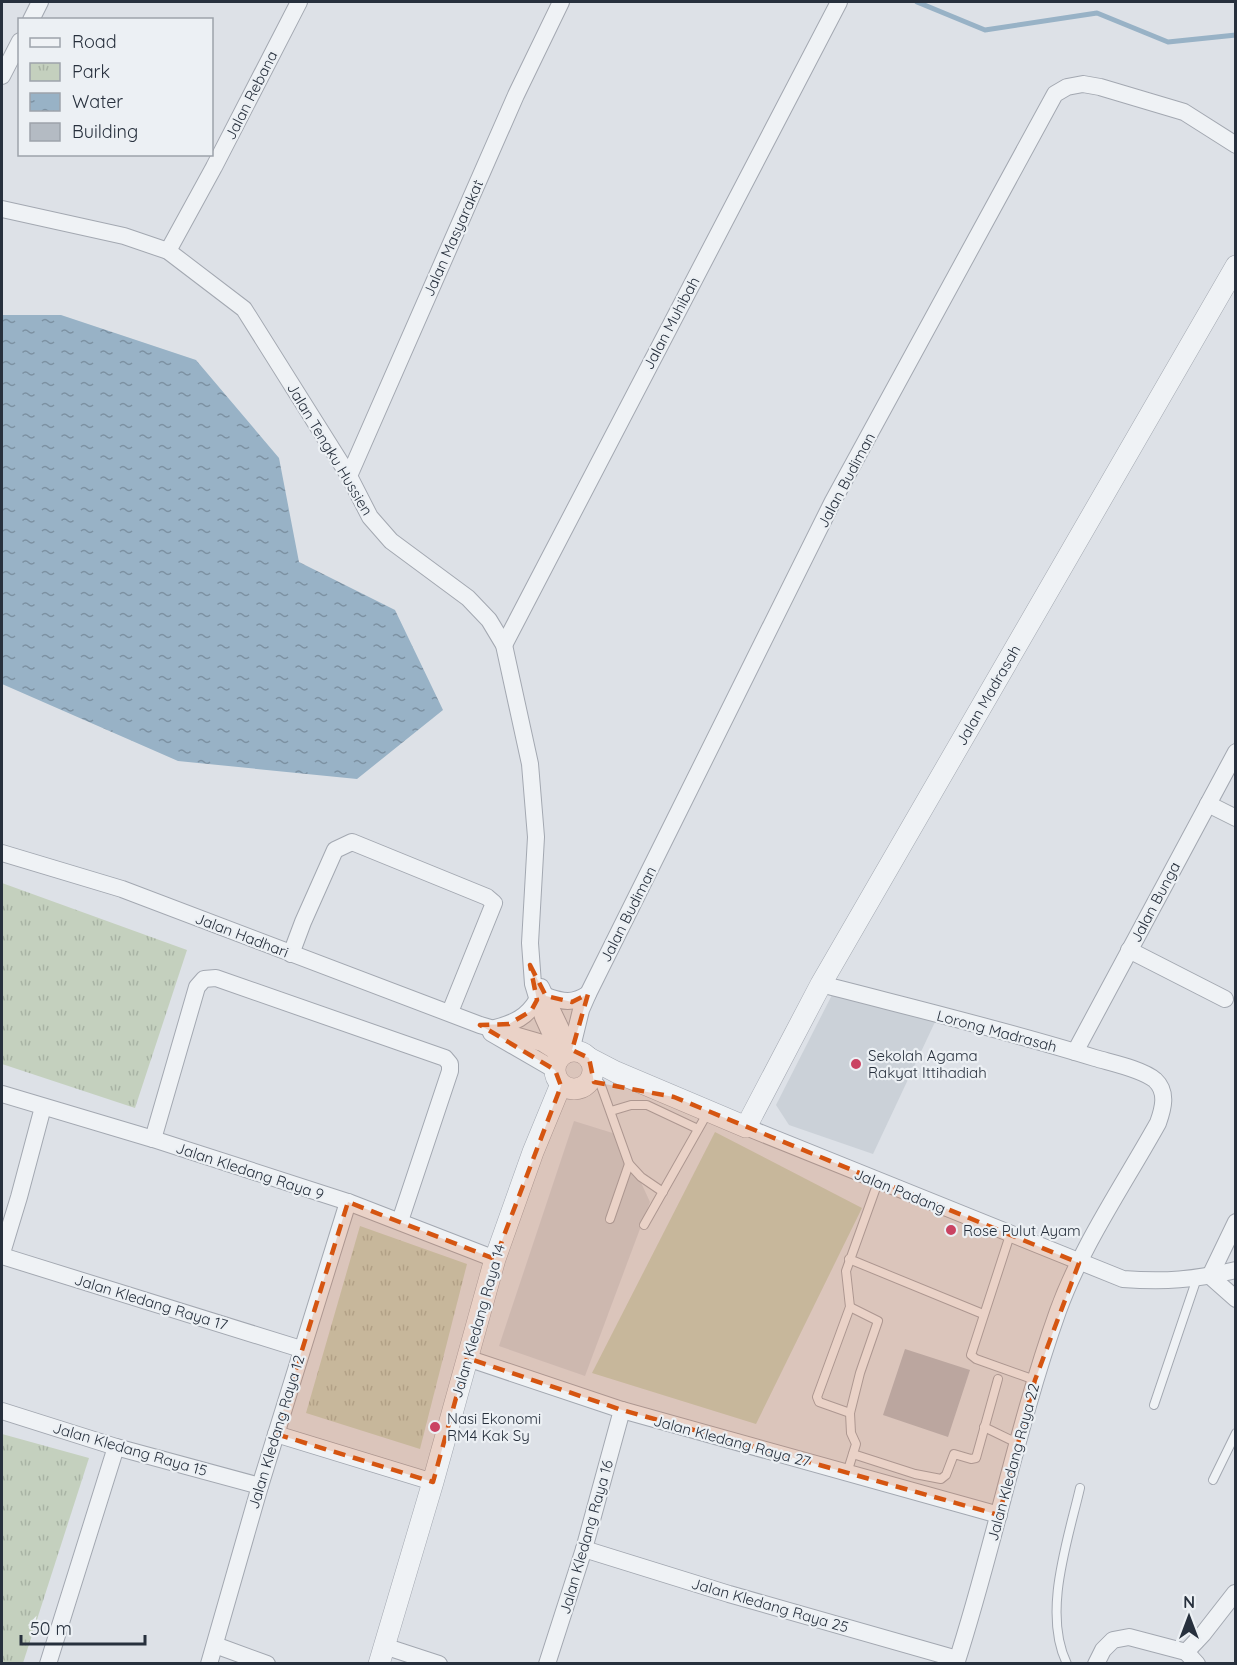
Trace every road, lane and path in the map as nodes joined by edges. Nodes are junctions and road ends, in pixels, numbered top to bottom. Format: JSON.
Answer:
{"nodes":[{"id":1,"x":40,"y":2,"type":"edge"},
{"id":2,"x":299,"y":2,"type":"edge"},
{"id":3,"x":561,"y":2,"type":"edge"},
{"id":4,"x":839,"y":2,"type":"edge"},
{"id":5,"x":32,"y":18,"type":"edge"},
{"id":6,"x":18,"y":45,"type":"edge"},
{"id":7,"x":2,"y":76,"type":"edge"},
{"id":8,"x":1236,"y":145,"type":"edge"},
{"id":9,"x":2,"y":209,"type":"edge"},
{"id":10,"x":168,"y":251,"type":"junction"},
{"id":11,"x":1236,"y":267,"type":"edge"},
{"id":12,"x":349,"y":476,"type":"junction"},
{"id":13,"x":504,"y":645,"type":"junction"},
{"id":14,"x":1236,"y":752,"type":"edge"},
{"id":15,"x":1208,"y":804,"type":"junction"},
{"id":16,"x":1236,"y":818,"type":"edge"},
{"id":17,"x":2,"y":853,"type":"edge"},
{"id":18,"x":1129,"y":950,"type":"junction"},
{"id":19,"x":291,"y":954,"type":"junction"},
{"id":20,"x":821,"y":984,"type":"junction"},
{"id":21,"x":588,"y":993,"type":"junction"},
{"id":22,"x":542,"y":998,"type":"junction"},
{"id":23,"x":1225,"y":999,"type":"dead end"},
{"id":24,"x":450,"y":1012,"type":"junction"},
{"id":25,"x":487,"y":1026,"type":"junction"},
{"id":26,"x":1075,"y":1052,"type":"junction"},
{"id":27,"x":567,"y":1062,"type":"junction"},
{"id":28,"x":590,"y":1084,"type":"junction"},
{"id":29,"x":2,"y":1095,"type":"edge"},
{"id":30,"x":674,"y":1097,"type":"junction"},
{"id":31,"x":43,"y":1107,"type":"junction"},
{"id":32,"x":611,"y":1111,"type":"junction"},
{"id":33,"x":703,"y":1120,"type":"junction"},
{"id":34,"x":746,"y":1127,"type":"junction"},
{"id":35,"x":153,"y":1139,"type":"junction"},
{"id":36,"x":532,"y":1152,"type":"junction"},
{"id":37,"x":629,"y":1164,"type":"junction"},
{"id":38,"x":878,"y":1182,"type":"junction"},
{"id":39,"x":663,"y":1192,"type":"junction"},
{"id":40,"x":348,"y":1202,"type":"junction"},
{"id":41,"x":610,"y":1219,"type":"dead end"},
{"id":42,"x":400,"y":1221,"type":"junction"},
{"id":43,"x":1236,"y":1222,"type":"edge"},
{"id":44,"x":644,"y":1225,"type":"dead end"},
{"id":45,"x":1010,"y":1234,"type":"junction"},
{"id":46,"x":2,"y":1255,"type":"edge"},
{"id":47,"x":495,"y":1259,"type":"junction"},
{"id":48,"x":849,"y":1259,"type":"junction"},
{"id":49,"x":1079,"y":1263,"type":"junction"},
{"id":50,"x":1236,"y":1270,"type":"edge"},
{"id":51,"x":1203,"y":1277,"type":"junction"},
{"id":52,"x":1236,"y":1299,"type":"edge"},
{"id":53,"x":850,"y":1307,"type":"junction"},
{"id":54,"x":983,"y":1314,"type":"junction"},
{"id":55,"x":301,"y":1349,"type":"junction"},
{"id":56,"x":467,"y":1358,"type":"junction"},
{"id":57,"x":998,"y":1379,"type":"dead end"},
{"id":58,"x":1035,"y":1380,"type":"junction"},
{"id":59,"x":1154,"y":1405,"type":"dead end"},
{"id":60,"x":622,"y":1410,"type":"junction"},
{"id":61,"x":2,"y":1411,"type":"edge"},
{"id":62,"x":850,"y":1413,"type":"junction"},
{"id":63,"x":984,"y":1427,"type":"junction"},
{"id":64,"x":1236,"y":1433,"type":"edge"},
{"id":65,"x":276,"y":1434,"type":"junction"},
{"id":66,"x":1019,"y":1444,"type":"junction"},
{"id":67,"x":116,"y":1447,"type":"junction"},
{"id":68,"x":853,"y":1454,"type":"junction"},
{"id":69,"x":847,"y":1473,"type":"junction"},
{"id":70,"x":1213,"y":1480,"type":"dead end"},
{"id":71,"x":433,"y":1482,"type":"junction"},
{"id":72,"x":260,"y":1486,"type":"junction"},
{"id":73,"x":1080,"y":1488,"type":"dead end"},
{"id":74,"x":999,"y":1515,"type":"junction"},
{"id":75,"x":584,"y":1549,"type":"junction"},
{"id":76,"x":1235,"y":1593,"type":"edge"},
{"id":77,"x":215,"y":1645,"type":"junction"},
{"id":78,"x":382,"y":1655,"type":"edge"},
{"id":79,"x":1191,"y":1658,"type":"edge"},
{"id":80,"x":956,"y":1661,"type":"edge"},
{"id":81,"x":428,"y":1662,"type":"edge"},
{"id":82,"x":48,"y":1664,"type":"edge"},
{"id":83,"x":209,"y":1664,"type":"edge"},
{"id":84,"x":267,"y":1664,"type":"edge"},
{"id":85,"x":547,"y":1664,"type":"edge"},
{"id":86,"x":1067,"y":1664,"type":"edge"},
{"id":87,"x":1096,"y":1664,"type":"edge"}],
"edges":[{"from":1,"to":5,"type":"street"},
{"from":2,"to":10,"type":"street","name":"Jalan Rebana"},
{"from":3,"to":12,"type":"street","name":"Jalan Masyarakat"},
{"from":4,"to":13,"type":"street","name":"Jalan Muhibah"},
{"from":6,"to":7,"type":"street"},
{"from":8,"to":21,"type":"street","name":"Jalan Budiman"},
{"from":9,"to":10,"type":"street","name":"Jalan Tengku Hussien"},
{"from":10,"to":12,"type":"street","name":"Jalan Tengku Hussien"},
{"from":11,"to":20,"type":"street","name":"Jalan Madrasah"},
{"from":12,"to":13,"type":"street","name":"Jalan Tengku Hussien"},
{"from":13,"to":22,"type":"street","name":"Jalan Tengku Hussien"},
{"from":14,"to":15,"type":"street","name":"Jalan Bunga"},
{"from":15,"to":16,"type":"street"},
{"from":15,"to":18,"type":"street","name":"Jalan Bunga"},
{"from":17,"to":19,"type":"street","name":"Jalan Hadhari"},
{"from":18,"to":23,"type":"street"},
{"from":18,"to":26,"type":"street","name":"Jalan Bunga"},
{"from":19,"to":24,"type":"street","name":"Jalan Hadhari"},
{"from":19,"to":24,"type":"street"},
{"from":20,"to":26,"type":"street","name":"Lorong Madrasah"},
{"from":20,"to":34,"type":"street","name":"Jalan Madrasah"},
{"from":21,"to":22,"type":"street"},
{"from":21,"to":27,"type":"street","name":"Jalan Budiman"},
{"from":22,"to":25,"type":"street"},
{"from":22,"to":27,"type":"street"},
{"from":24,"to":25,"type":"street","name":"Jalan Hadhari"},
{"from":25,"to":27,"type":"street","name":"Jalan Hadhari"},
{"from":26,"to":49,"type":"street","name":"Lorong Madrasah"},
{"from":27,"to":28,"type":"street"},
{"from":27,"to":28,"type":"street","name":"Jalan Padang"},
{"from":27,"to":30,"type":"street","name":"Jalan Padang"},
{"from":27,"to":36,"type":"street","name":"Jalan Kledang Raya 14"},
{"from":28,"to":30,"type":"street","name":"Jalan Padang"},
{"from":28,"to":32,"type":"lane"},
{"from":28,"to":36,"type":"street","name":"Jalan Kledang Raya 14"},
{"from":29,"to":31,"type":"street","name":"Jalan Kledang Raya 9"},
{"from":30,"to":33,"type":"street","name":"Jalan Padang"},
{"from":31,"to":35,"type":"street","name":"Jalan Kledang Raya 9"},
{"from":31,"to":46,"type":"street"},
{"from":32,"to":33,"type":"lane"},
{"from":32,"to":37,"type":"lane"},
{"from":33,"to":34,"type":"street","name":"Jalan Padang"},
{"from":33,"to":39,"type":"lane"},
{"from":34,"to":38,"type":"street","name":"Jalan Padang"},
{"from":35,"to":40,"type":"street","name":"Jalan Kledang Raya 9"},
{"from":35,"to":42,"type":"street"},
{"from":36,"to":47,"type":"street","name":"Jalan Kledang Raya 14"},
{"from":37,"to":39,"type":"lane"},
{"from":37,"to":41,"type":"lane"},
{"from":38,"to":45,"type":"street","name":"Jalan Padang"},
{"from":38,"to":48,"type":"lane"},
{"from":39,"to":44,"type":"lane"},
{"from":40,"to":42,"type":"street","name":"Jalan Kledang Raya 9"},
{"from":40,"to":55,"type":"street","name":"Jalan Kledang Raya 12"},
{"from":42,"to":47,"type":"street","name":"Jalan Kledang Raya 9"},
{"from":43,"to":51,"type":"street"},
{"from":45,"to":49,"type":"street","name":"Jalan Padang"},
{"from":45,"to":54,"type":"lane"},
{"from":46,"to":55,"type":"street","name":"Jalan Kledang Raya 17"},
{"from":47,"to":56,"type":"street","name":"Jalan Kledang Raya 14"},
{"from":48,"to":53,"type":"lane"},
{"from":48,"to":54,"type":"lane"},
{"from":49,"to":51,"type":"street","name":"Jalan Padang"},
{"from":49,"to":58,"type":"street","name":"Jalan Kledang Raya 22"},
{"from":50,"to":51,"type":"street","name":"Jalan Padang"},
{"from":51,"to":52,"type":"street"},
{"from":51,"to":59,"type":"lane"},
{"from":53,"to":62,"type":"lane"},
{"from":53,"to":62,"type":"lane"},
{"from":54,"to":58,"type":"lane"},
{"from":55,"to":65,"type":"street","name":"Jalan Kledang Raya 12"},
{"from":56,"to":60,"type":"street","name":"Jalan Kledang Raya 27"},
{"from":56,"to":71,"type":"street","name":"Jalan Kledang Raya 14"},
{"from":57,"to":63,"type":"lane"},
{"from":58,"to":66,"type":"street","name":"Jalan Kledang Raya 22"},
{"from":60,"to":69,"type":"street","name":"Jalan Kledang Raya 27"},
{"from":60,"to":75,"type":"street","name":"Jalan Kledang Raya 16"},
{"from":61,"to":67,"type":"street","name":"Jalan Kledang Raya 15"},
{"from":62,"to":68,"type":"lane"},
{"from":63,"to":66,"type":"lane"},
{"from":63,"to":68,"type":"lane"},
{"from":64,"to":70,"type":"lane"},
{"from":65,"to":71,"type":"street"},
{"from":65,"to":72,"type":"street","name":"Jalan Kledang Raya 12"},
{"from":66,"to":74,"type":"street","name":"Jalan Kledang Raya 22"},
{"from":67,"to":72,"type":"street","name":"Jalan Kledang Raya 15"},
{"from":67,"to":82,"type":"street"},
{"from":68,"to":69,"type":"lane"},
{"from":69,"to":74,"type":"street","name":"Jalan Kledang Raya 27"},
{"from":71,"to":78,"type":"street","name":"Jalan Kledang Raya 14"},
{"from":72,"to":77,"type":"street","name":"Jalan Kledang Raya 12"},
{"from":73,"to":86,"type":"lane"},
{"from":74,"to":80,"type":"street","name":"Jalan Kledang Raya 22"},
{"from":75,"to":80,"type":"street","name":"Jalan Kledang Raya 25"},
{"from":75,"to":85,"type":"street","name":"Jalan Kledang Raya 16"},
{"from":76,"to":79,"type":"street"},
{"from":77,"to":83,"type":"street","name":"Jalan Kledang Raya 12"},
{"from":77,"to":84,"type":"street"},
{"from":78,"to":81,"type":"street"},
{"from":79,"to":87,"type":"street"}]}
